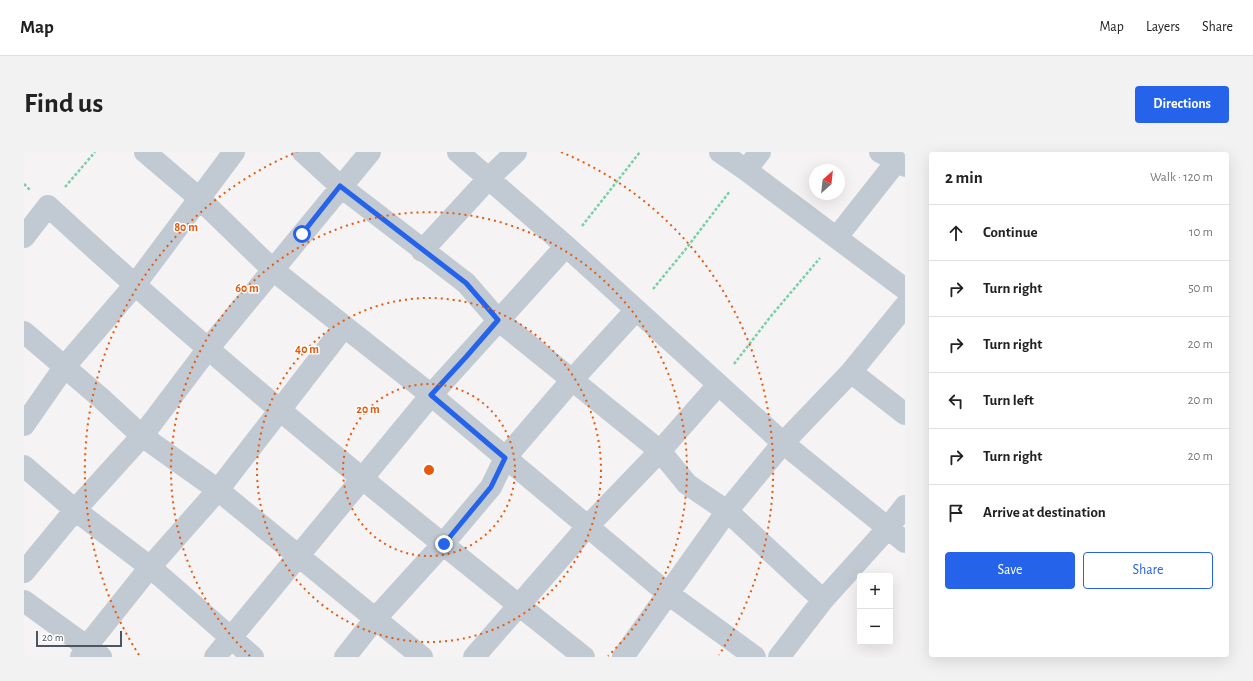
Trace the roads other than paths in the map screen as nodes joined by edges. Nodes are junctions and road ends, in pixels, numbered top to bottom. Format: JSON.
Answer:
{"nodes":[{"id":1,"x":145,"y":152,"type":"edge"},
{"id":2,"x":234,"y":152,"type":"edge"},
{"id":3,"x":303,"y":152,"type":"edge"},
{"id":4,"x":370,"y":152,"type":"edge"},
{"id":5,"x":458,"y":152,"type":"edge"},
{"id":6,"x":516,"y":152,"type":"edge"},
{"id":7,"x":720,"y":152,"type":"edge"},
{"id":8,"x":760,"y":152,"type":"edge"},
{"id":9,"x":896,"y":158,"type":"edge"},
{"id":10,"x":746,"y":170,"type":"junction"},
{"id":11,"x":489,"y":178,"type":"junction"},
{"id":12,"x":340,"y":186,"type":"junction"},
{"id":13,"x":199,"y":198,"type":"junction"},
{"id":14,"x":24,"y":237,"type":"edge"},
{"id":15,"x":837,"y":237,"type":"junction"},
{"id":16,"x":566,"y":246,"type":"junction"},
{"id":17,"x":422,"y":251,"type":"junction"},
{"id":18,"x":274,"y":270,"type":"junction"},
{"id":19,"x":134,"y":286,"type":"junction"},
{"id":20,"x":905,"y":289,"type":"edge"},
{"id":21,"x":905,"y":306,"type":"edge"},
{"id":22,"x":636,"y":310,"type":"junction"},
{"id":23,"x":498,"y":320,"type":"junction"},
{"id":24,"x":344,"y":327,"type":"junction"},
{"id":25,"x":24,"y":332,"type":"edge"},
{"id":26,"x":207,"y":350,"type":"junction"},
{"id":27,"x":65,"y":366,"type":"junction"},
{"id":28,"x":852,"y":372,"type":"junction"},
{"id":29,"x":572,"y":380,"type":"junction"},
{"id":30,"x":718,"y":385,"type":"junction"},
{"id":31,"x":431,"y":395,"type":"junction"},
{"id":32,"x":281,"y":410,"type":"junction"},
{"id":33,"x":905,"y":414,"type":"edge"},
{"id":34,"x":24,"y":425,"type":"edge"},
{"id":35,"x":142,"y":436,"type":"junction"},
{"id":36,"x":783,"y":443,"type":"junction"},
{"id":37,"x":660,"y":451,"type":"junction"},
{"id":38,"x":505,"y":458,"type":"junction"},
{"id":39,"x":24,"y":466,"type":"edge"},
{"id":40,"x":361,"y":479,"type":"junction"},
{"id":41,"x":218,"y":490,"type":"junction"},
{"id":42,"x":905,"y":506,"type":"edge"},
{"id":43,"x":75,"y":510,"type":"junction"},
{"id":44,"x":726,"y":511,"type":"junction"},
{"id":45,"x":587,"y":527,"type":"junction"},
{"id":46,"x":887,"y":529,"type":"junction"},
{"id":47,"x":905,"y":542,"type":"edge"},
{"id":48,"x":444,"y":544,"type":"junction"},
{"id":49,"x":299,"y":557,"type":"junction"},
{"id":50,"x":150,"y":567,"type":"junction"},
{"id":51,"x":24,"y":572,"type":"edge"},
{"id":52,"x":667,"y":593,"type":"junction"},
{"id":53,"x":823,"y":600,"type":"junction"},
{"id":54,"x":24,"y":601,"type":"edge"},
{"id":55,"x":520,"y":606,"type":"junction"},
{"id":56,"x":376,"y":619,"type":"junction"},
{"id":57,"x":232,"y":638,"type":"junction"},
{"id":58,"x":90,"y":653,"type":"edge"},
{"id":59,"x":215,"y":657,"type":"edge"},
{"id":60,"x":253,"y":657,"type":"edge"},
{"id":61,"x":345,"y":657,"type":"edge"},
{"id":62,"x":422,"y":657,"type":"edge"},
{"id":63,"x":474,"y":657,"type":"edge"},
{"id":64,"x":584,"y":657,"type":"edge"},
{"id":65,"x":623,"y":657,"type":"edge"},
{"id":66,"x":755,"y":657,"type":"edge"},
{"id":67,"x":779,"y":657,"type":"edge"}],
"edges":[{"from":1,"to":13,"type":"street"},
{"from":2,"to":13,"type":"street"},
{"from":3,"to":12,"type":"street"},
{"from":4,"to":12,"type":"street"},
{"from":5,"to":11,"type":"street"},
{"from":6,"to":11,"type":"street"},
{"from":7,"to":10,"type":"street"},
{"from":8,"to":10,"type":"street"},
{"from":9,"to":15,"type":"street"},
{"from":10,"to":15,"type":"street"},
{"from":11,"to":16,"type":"street"},
{"from":11,"to":17,"type":"street"},
{"from":12,"to":17,"type":"street"},
{"from":12,"to":18,"type":"street"},
{"from":13,"to":18,"type":"street"},
{"from":13,"to":19,"type":"street"},
{"from":14,"to":19,"type":"street"},
{"from":15,"to":20,"type":"street"},
{"from":16,"to":22,"type":"street"},
{"from":16,"to":23,"type":"street"},
{"from":17,"to":23,"type":"street"},
{"from":18,"to":24,"type":"street"},
{"from":18,"to":26,"type":"street"},
{"from":19,"to":26,"type":"street"},
{"from":19,"to":27,"type":"street"},
{"from":21,"to":28,"type":"street"},
{"from":22,"to":29,"type":"street"},
{"from":22,"to":30,"type":"street"},
{"from":23,"to":29,"type":"street"},
{"from":23,"to":31,"type":"street"},
{"from":24,"to":31,"type":"street"},
{"from":24,"to":32,"type":"street"},
{"from":25,"to":27,"type":"street"},
{"from":26,"to":32,"type":"street"},
{"from":26,"to":35,"type":"street"},
{"from":27,"to":34,"type":"street"},
{"from":27,"to":35,"type":"street"},
{"from":28,"to":33,"type":"street"},
{"from":28,"to":36,"type":"street"},
{"from":29,"to":37,"type":"street"},
{"from":29,"to":38,"type":"street"},
{"from":30,"to":36,"type":"street"},
{"from":30,"to":37,"type":"street"},
{"from":31,"to":38,"type":"street"},
{"from":31,"to":40,"type":"street"},
{"from":32,"to":40,"type":"street"},
{"from":32,"to":41,"type":"street"},
{"from":35,"to":41,"type":"street"},
{"from":35,"to":43,"type":"street"},
{"from":36,"to":44,"type":"street"},
{"from":36,"to":46,"type":"street"},
{"from":37,"to":44,"type":"street"},
{"from":37,"to":45,"type":"street"},
{"from":38,"to":45,"type":"street"},
{"from":38,"to":48,"type":"street"},
{"from":39,"to":43,"type":"street"},
{"from":40,"to":48,"type":"street"},
{"from":40,"to":49,"type":"street"},
{"from":41,"to":49,"type":"street"},
{"from":41,"to":50,"type":"street"},
{"from":42,"to":46,"type":"street"},
{"from":43,"to":50,"type":"street"},
{"from":43,"to":51,"type":"street"},
{"from":44,"to":52,"type":"street"},
{"from":44,"to":53,"type":"street"},
{"from":45,"to":52,"type":"street"},
{"from":45,"to":55,"type":"street"},
{"from":46,"to":47,"type":"street"},
{"from":46,"to":53,"type":"street"},
{"from":48,"to":55,"type":"street"},
{"from":48,"to":56,"type":"street"},
{"from":49,"to":56,"type":"street"},
{"from":49,"to":57,"type":"street"},
{"from":50,"to":57,"type":"street"},
{"from":50,"to":58,"type":"street"},
{"from":52,"to":65,"type":"street"},
{"from":52,"to":66,"type":"street"},
{"from":53,"to":67,"type":"street"},
{"from":54,"to":58,"type":"street"},
{"from":55,"to":63,"type":"street"},
{"from":55,"to":64,"type":"street"},
{"from":56,"to":61,"type":"street"},
{"from":56,"to":62,"type":"street"},
{"from":57,"to":59,"type":"street"},
{"from":57,"to":60,"type":"street"}]}
